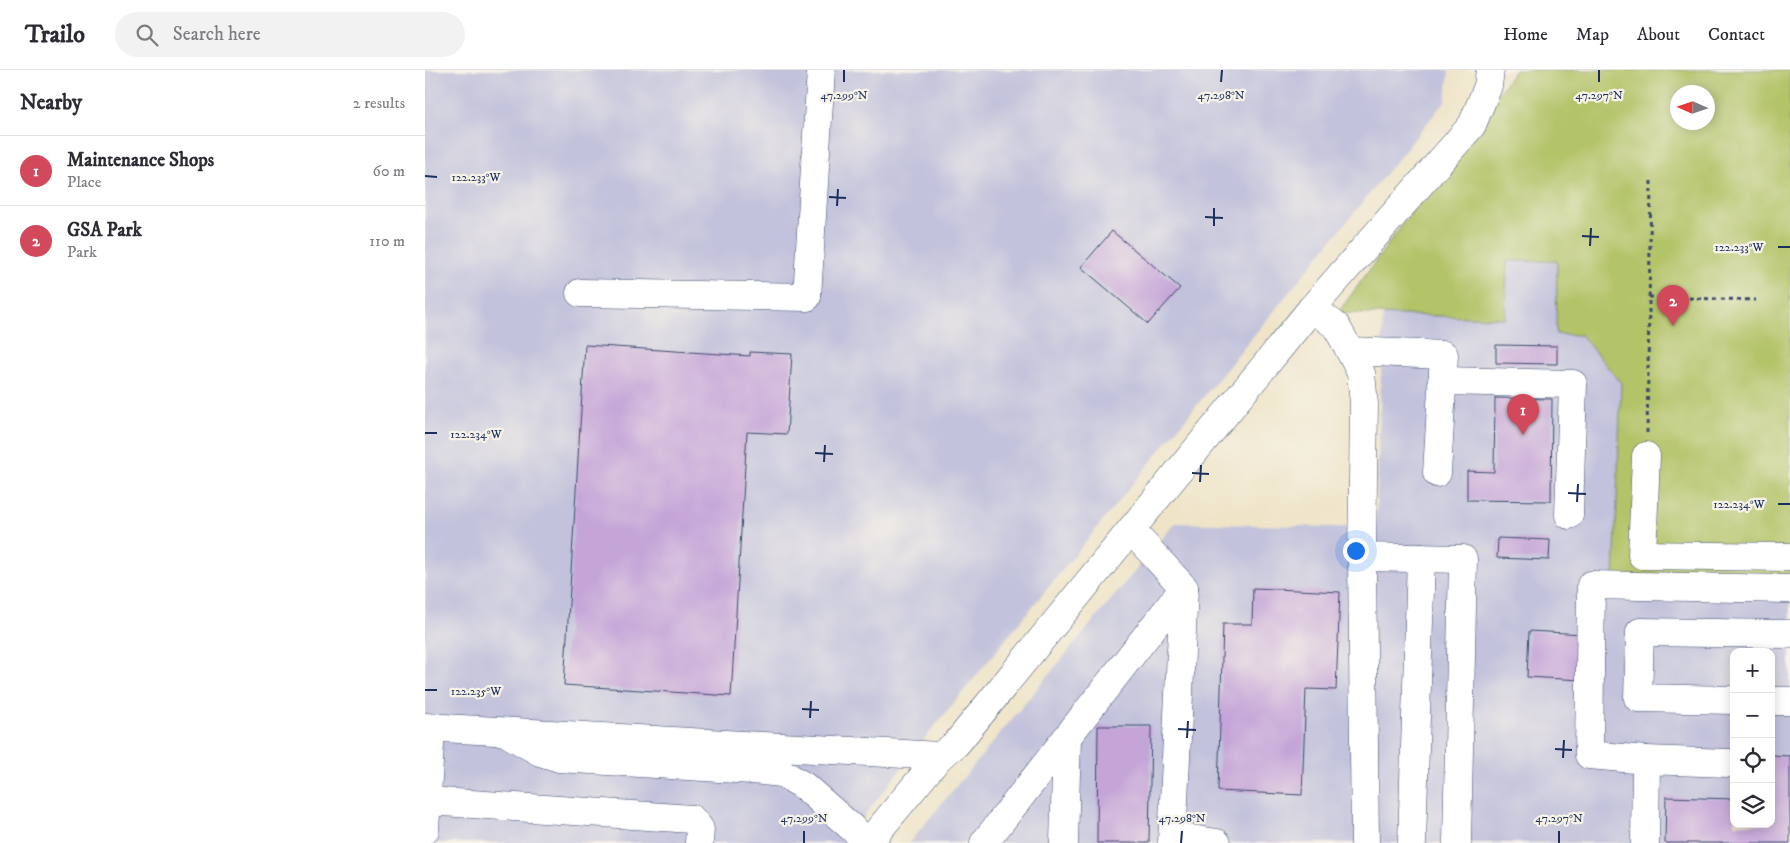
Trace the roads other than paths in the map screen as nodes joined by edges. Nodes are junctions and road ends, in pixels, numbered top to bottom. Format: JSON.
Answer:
{"nodes":[{"id":1,"x":821,"y":70,"type":"edge"},
{"id":2,"x":1490,"y":70,"type":"edge"},
{"id":3,"x":579,"y":293,"type":"dead end"},
{"id":4,"x":1312,"y":308,"type":"junction"},
{"id":5,"x":1350,"y":351,"type":"junction"},
{"id":6,"x":1442,"y":381,"type":"junction"},
{"id":7,"x":1646,"y":456,"type":"road end"},
{"id":8,"x":1437,"y":473,"type":"dead end"},
{"id":9,"x":1569,"y":515,"type":"dead end"},
{"id":10,"x":1131,"y":530,"type":"junction"},
{"id":11,"x":1362,"y":557,"type":"junction"},
{"id":12,"x":1790,"y":557,"type":"edge"},
{"id":13,"x":1421,"y":558,"type":"junction"},
{"id":14,"x":1184,"y":588,"type":"junction"},
{"id":15,"x":1790,"y":589,"type":"edge"},
{"id":16,"x":1790,"y":634,"type":"edge"},
{"id":17,"x":1730,"y":700,"type":"edge"},
{"id":18,"x":1775,"y":700,"type":"edge"},
{"id":19,"x":1790,"y":701,"type":"edge"},
{"id":20,"x":428,"y":727,"type":"edge"},
{"id":21,"x":504,"y":732,"type":"junction"},
{"id":22,"x":1067,"y":738,"type":"junction"},
{"id":23,"x":940,"y":756,"type":"junction"},
{"id":24,"x":1646,"y":760,"type":"junction"},
{"id":25,"x":1729,"y":763,"type":"dead end"},
{"id":26,"x":427,"y":785,"type":"edge"},
{"id":27,"x":425,"y":830,"type":"edge"},
{"id":28,"x":1173,"y":839,"type":"edge"},
{"id":29,"x":699,"y":843,"type":"edge"},
{"id":30,"x":868,"y":843,"type":"edge"},
{"id":31,"x":984,"y":843,"type":"edge"},
{"id":32,"x":1064,"y":843,"type":"edge"},
{"id":33,"x":1217,"y":843,"type":"edge"},
{"id":34,"x":1365,"y":843,"type":"edge"},
{"id":35,"x":1412,"y":843,"type":"edge"},
{"id":36,"x":1457,"y":843,"type":"edge"},
{"id":37,"x":1645,"y":843,"type":"edge"}],
"edges":[{"from":1,"to":3,"type":"lane"},
{"from":2,"to":4,"type":"lane"},
{"from":4,"to":5,"type":"lane"},
{"from":4,"to":10,"type":"lane"},
{"from":5,"to":6,"type":"lane"},
{"from":5,"to":11,"type":"lane"},
{"from":6,"to":8,"type":"lane"},
{"from":6,"to":9,"type":"lane"},
{"from":7,"to":12,"type":"lane"},
{"from":10,"to":14,"type":"lane"},
{"from":10,"to":23,"type":"lane"},
{"from":11,"to":13,"type":"lane"},
{"from":11,"to":34,"type":"lane"},
{"from":13,"to":35,"type":"lane"},
{"from":13,"to":36,"type":"lane"},
{"from":14,"to":22,"type":"lane"},
{"from":14,"to":28,"type":"lane"},
{"from":15,"to":24,"type":"lane"},
{"from":16,"to":17,"type":"lane"},
{"from":18,"to":19,"type":"lane"},
{"from":20,"to":21,"type":"lane"},
{"from":20,"to":26,"type":"lane"},
{"from":21,"to":23,"type":"lane"},
{"from":21,"to":30,"type":"lane"},
{"from":22,"to":31,"type":"lane"},
{"from":22,"to":32,"type":"lane"},
{"from":23,"to":30,"type":"lane"},
{"from":24,"to":25,"type":"lane"},
{"from":24,"to":37,"type":"lane"},
{"from":26,"to":27,"type":"lane"},
{"from":26,"to":29,"type":"lane"},
{"from":28,"to":33,"type":"lane"}]}
